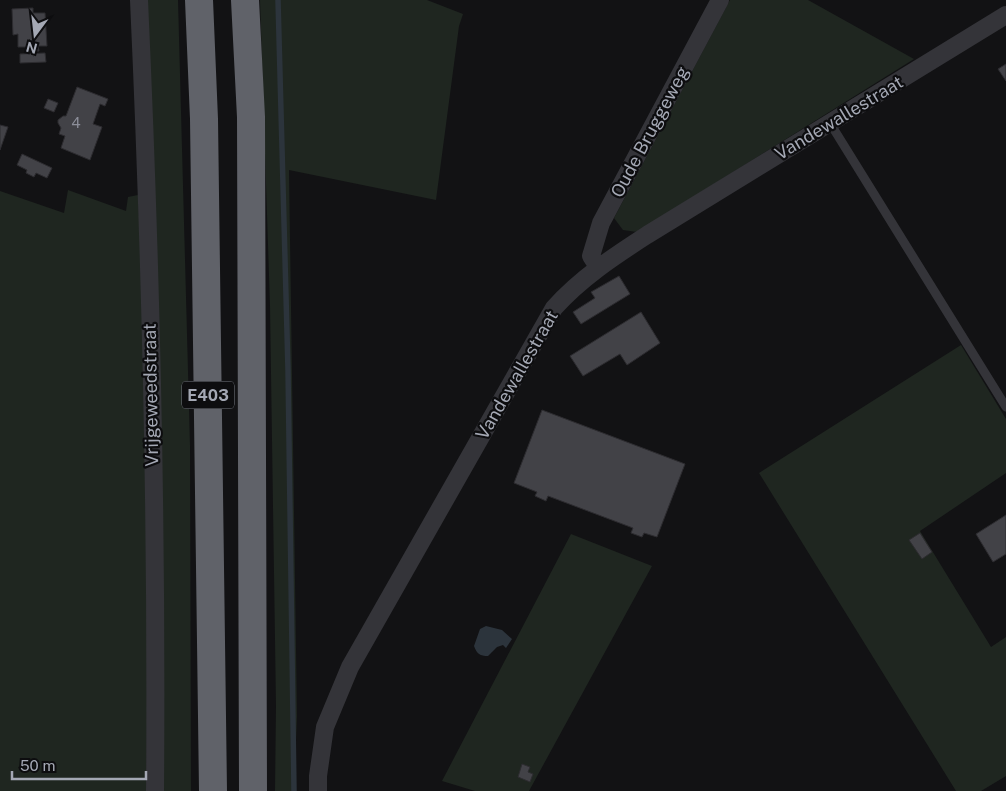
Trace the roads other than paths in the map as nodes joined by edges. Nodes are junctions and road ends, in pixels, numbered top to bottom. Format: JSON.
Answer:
{"nodes":[{"id":1,"x":140,"y":0,"type":"edge"},
{"id":2,"x":199,"y":0,"type":"edge"},
{"id":3,"x":245,"y":0,"type":"edge"},
{"id":4,"x":720,"y":0,"type":"edge"},
{"id":5,"x":1006,"y":15,"type":"edge"},
{"id":6,"x":830,"y":123,"type":"junction"},
{"id":7,"x":598,"y":267,"type":"junction"},
{"id":8,"x":1006,"y":407,"type":"edge"},
{"id":9,"x":155,"y":791,"type":"edge"},
{"id":10,"x":213,"y":791,"type":"edge"},
{"id":11,"x":253,"y":791,"type":"edge"},
{"id":12,"x":318,"y":791,"type":"edge"}],
"edges":[{"from":1,"to":9,"type":"street","name":"Vrijgeweedstraat"},
{"from":2,"to":10,"type":"highway","number":"E403"},
{"from":3,"to":11,"type":"highway","number":"E403"},
{"from":4,"to":7,"type":"street","name":"Oude Bruggeweg"},
{"from":5,"to":6,"type":"street","name":"Vandewallestraat"},
{"from":6,"to":7,"type":"street","name":"Vandewallestraat"},
{"from":6,"to":8,"type":"lane"},
{"from":7,"to":12,"type":"street","name":"Vandewallestraat"}]}
